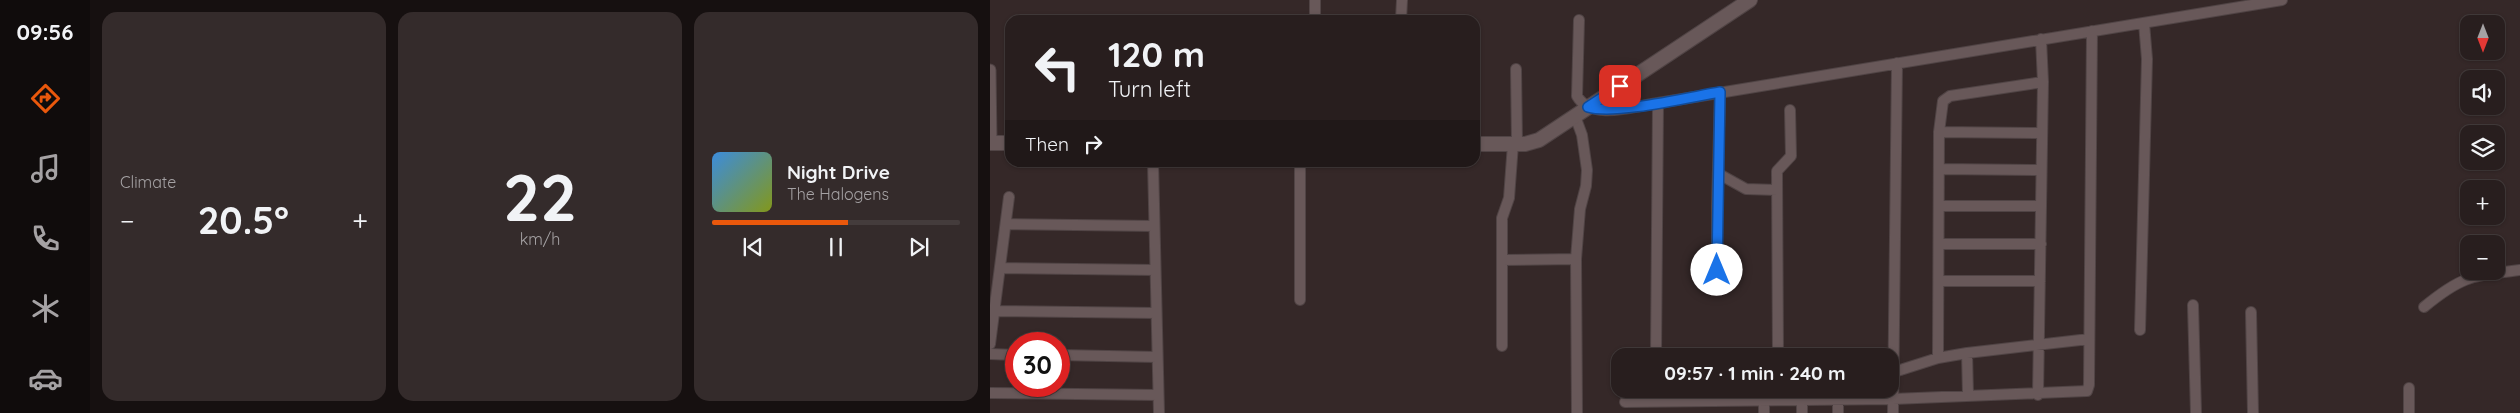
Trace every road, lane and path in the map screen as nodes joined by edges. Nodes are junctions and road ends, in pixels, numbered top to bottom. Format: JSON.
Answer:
{"nodes":[{"id":1,"x":1315,"y":0,"type":"edge"},
{"id":2,"x":1402,"y":0,"type":"edge"},
{"id":3,"x":1750,"y":0,"type":"edge"},
{"id":4,"x":2282,"y":0,"type":"edge"},
{"id":5,"x":1315,"y":15,"type":"edge"},
{"id":6,"x":1401,"y":15,"type":"edge"},
{"id":7,"x":1578,"y":20,"type":"dead end"},
{"id":8,"x":2144,"y":23,"type":"junction"},
{"id":9,"x":2092,"y":31,"type":"junction"},
{"id":10,"x":2041,"y":39,"type":"junction"},
{"id":11,"x":1897,"y":63,"type":"junction"},
{"id":12,"x":1516,"y":69,"type":"dead end"},
{"id":13,"x":990,"y":70,"type":"edge"},
{"id":14,"x":2043,"y":82,"type":"junction"},
{"id":15,"x":1720,"y":92,"type":"junction"},
{"id":16,"x":1658,"y":103,"type":"junction"},
{"id":17,"x":1588,"y":107,"type":"junction"},
{"id":18,"x":1790,"y":110,"type":"dead end"},
{"id":19,"x":1575,"y":116,"type":"junction"},
{"id":20,"x":1939,"y":132,"type":"junction"},
{"id":21,"x":2042,"y":133,"type":"junction"},
{"id":22,"x":990,"y":143,"type":"edge"},
{"id":23,"x":1005,"y":143,"type":"edge"},
{"id":24,"x":1480,"y":144,"type":"edge"},
{"id":25,"x":1515,"y":144,"type":"junction"},
{"id":26,"x":1153,"y":167,"type":"edge"},
{"id":27,"x":1300,"y":167,"type":"edge"},
{"id":28,"x":1939,"y":169,"type":"junction"},
{"id":29,"x":2042,"y":170,"type":"junction"},
{"id":30,"x":1719,"y":174,"type":"junction"},
{"id":31,"x":1777,"y":190,"type":"junction"},
{"id":32,"x":1009,"y":197,"type":"dead end"},
{"id":33,"x":1939,"y":206,"type":"junction"},
{"id":34,"x":2041,"y":206,"type":"junction"},
{"id":35,"x":1006,"y":224,"type":"junction"},
{"id":36,"x":1154,"y":226,"type":"junction"},
{"id":37,"x":1939,"y":244,"type":"junction"},
{"id":38,"x":2041,"y":244,"type":"junction"},
{"id":39,"x":1576,"y":259,"type":"junction"},
{"id":40,"x":1502,"y":260,"type":"junction"},
{"id":41,"x":1000,"y":268,"type":"junction"},
{"id":42,"x":1155,"y":270,"type":"junction"},
{"id":43,"x":1717,"y":270,"type":"dead end"},
{"id":44,"x":2520,"y":270,"type":"edge"},
{"id":45,"x":1939,"y":281,"type":"junction"},
{"id":46,"x":2040,"y":281,"type":"junction"},
{"id":47,"x":1300,"y":300,"type":"dead end"},
{"id":48,"x":2193,"y":305,"type":"dead end"},
{"id":49,"x":2424,"y":307,"type":"dead end"},
{"id":50,"x":994,"y":312,"type":"junction"},
{"id":51,"x":2251,"y":312,"type":"dead end"},
{"id":52,"x":1156,"y":313,"type":"junction"},
{"id":53,"x":2140,"y":330,"type":"dead end"},
{"id":54,"x":2089,"y":338,"type":"junction"},
{"id":55,"x":2040,"y":343,"type":"junction"},
{"id":56,"x":990,"y":344,"type":"edge"},
{"id":57,"x":1502,"y":346,"type":"dead end"},
{"id":58,"x":1656,"y":348,"type":"edge"},
{"id":59,"x":1778,"y":348,"type":"edge"},
{"id":60,"x":1894,"y":348,"type":"edge"},
{"id":61,"x":1967,"y":353,"type":"junction"},
{"id":62,"x":990,"y":354,"type":"edge"},
{"id":63,"x":1005,"y":354,"type":"edge"},
{"id":64,"x":1070,"y":355,"type":"edge"},
{"id":65,"x":1157,"y":356,"type":"junction"},
{"id":66,"x":1938,"y":358,"type":"junction"},
{"id":67,"x":1899,"y":370,"type":"edge"},
{"id":68,"x":2409,"y":388,"type":"dead end"},
{"id":69,"x":990,"y":393,"type":"edge"},
{"id":70,"x":2038,"y":394,"type":"junction"},
{"id":71,"x":1158,"y":395,"type":"junction"},
{"id":72,"x":1968,"y":396,"type":"junction"},
{"id":73,"x":1656,"y":398,"type":"edge"},
{"id":74,"x":1893,"y":399,"type":"junction"},
{"id":75,"x":1764,"y":400,"type":"junction"},
{"id":76,"x":1779,"y":400,"type":"joint"},
{"id":77,"x":1802,"y":400,"type":"junction"},
{"id":78,"x":1838,"y":400,"type":"junction"},
{"id":79,"x":1625,"y":402,"type":"dead end"},
{"id":80,"x":1656,"y":402,"type":"junction"},
{"id":81,"x":1159,"y":413,"type":"edge"},
{"id":82,"x":1577,"y":413,"type":"edge"},
{"id":83,"x":1764,"y":413,"type":"edge"},
{"id":84,"x":1802,"y":413,"type":"edge"},
{"id":85,"x":1838,"y":413,"type":"edge"},
{"id":86,"x":1893,"y":413,"type":"edge"},
{"id":87,"x":2196,"y":413,"type":"edge"},
{"id":88,"x":2253,"y":413,"type":"edge"},
{"id":89,"x":2409,"y":413,"type":"edge"}],
"edges":[{"from":1,"to":5,"type":"street"},
{"from":2,"to":6,"type":"street"},
{"from":3,"to":17,"type":"main road"},
{"from":4,"to":8,"type":"street"},
{"from":7,"to":17,"type":"street"},
{"from":8,"to":9,"type":"street"},
{"from":8,"to":53,"type":"street"},
{"from":9,"to":10,"type":"street"},
{"from":9,"to":54,"type":"street"},
{"from":10,"to":11,"type":"street"},
{"from":10,"to":14,"type":"street"},
{"from":11,"to":15,"type":"street"},
{"from":11,"to":60,"type":"street"},
{"from":12,"to":25,"type":"street"},
{"from":13,"to":22,"type":"street"},
{"from":14,"to":20,"type":"street"},
{"from":14,"to":21,"type":"street"},
{"from":15,"to":16,"type":"street"},
{"from":15,"to":30,"type":"street"},
{"from":16,"to":17,"type":"street"},
{"from":16,"to":58,"type":"street"},
{"from":17,"to":19,"type":"main road"},
{"from":18,"to":31,"type":"street"},
{"from":19,"to":25,"type":"main road"},
{"from":19,"to":39,"type":"street"},
{"from":20,"to":21,"type":"street"},
{"from":20,"to":28,"type":"street"},
{"from":21,"to":29,"type":"street"},
{"from":22,"to":23,"type":"main road"},
{"from":24,"to":25,"type":"main road"},
{"from":25,"to":40,"type":"street"},
{"from":26,"to":36,"type":"street"},
{"from":27,"to":47,"type":"street"},
{"from":28,"to":29,"type":"street"},
{"from":28,"to":33,"type":"street"},
{"from":29,"to":34,"type":"street"},
{"from":30,"to":31,"type":"street"},
{"from":30,"to":43,"type":"street"},
{"from":31,"to":59,"type":"street"},
{"from":32,"to":35,"type":"street"},
{"from":33,"to":34,"type":"street"},
{"from":33,"to":37,"type":"street"},
{"from":34,"to":38,"type":"street"},
{"from":35,"to":36,"type":"street"},
{"from":35,"to":41,"type":"street"},
{"from":36,"to":42,"type":"street"},
{"from":37,"to":38,"type":"street"},
{"from":37,"to":45,"type":"street"},
{"from":38,"to":46,"type":"street"},
{"from":39,"to":40,"type":"street"},
{"from":39,"to":82,"type":"street"},
{"from":40,"to":57,"type":"street"},
{"from":41,"to":42,"type":"street"},
{"from":41,"to":50,"type":"street"},
{"from":42,"to":52,"type":"street"},
{"from":44,"to":49,"type":"street"},
{"from":45,"to":46,"type":"street"},
{"from":45,"to":66,"type":"street"},
{"from":46,"to":55,"type":"street"},
{"from":48,"to":87,"type":"street"},
{"from":50,"to":52,"type":"street"},
{"from":50,"to":56,"type":"street"},
{"from":51,"to":88,"type":"street"},
{"from":52,"to":65,"type":"street"},
{"from":54,"to":55,"type":"street"},
{"from":54,"to":70,"type":"street"},
{"from":55,"to":61,"type":"street"},
{"from":55,"to":70,"type":"street"},
{"from":61,"to":66,"type":"street"},
{"from":61,"to":72,"type":"street"},
{"from":62,"to":63,"type":"street"},
{"from":64,"to":65,"type":"street"},
{"from":65,"to":71,"type":"street"},
{"from":66,"to":67,"type":"street"},
{"from":68,"to":89,"type":"street"},
{"from":69,"to":71,"type":"street"},
{"from":70,"to":72,"type":"street"},
{"from":71,"to":81,"type":"street"},
{"from":72,"to":74,"type":"street"},
{"from":73,"to":80,"type":"street"},
{"from":74,"to":78,"type":"street"},
{"from":74,"to":86,"type":"street"},
{"from":75,"to":76,"type":"street"},
{"from":75,"to":80,"type":"street"},
{"from":75,"to":83,"type":"street"},
{"from":76,"to":77,"type":"street"},
{"from":77,"to":78,"type":"street"},
{"from":77,"to":84,"type":"street"},
{"from":78,"to":85,"type":"street"},
{"from":79,"to":80,"type":"street"}]}
